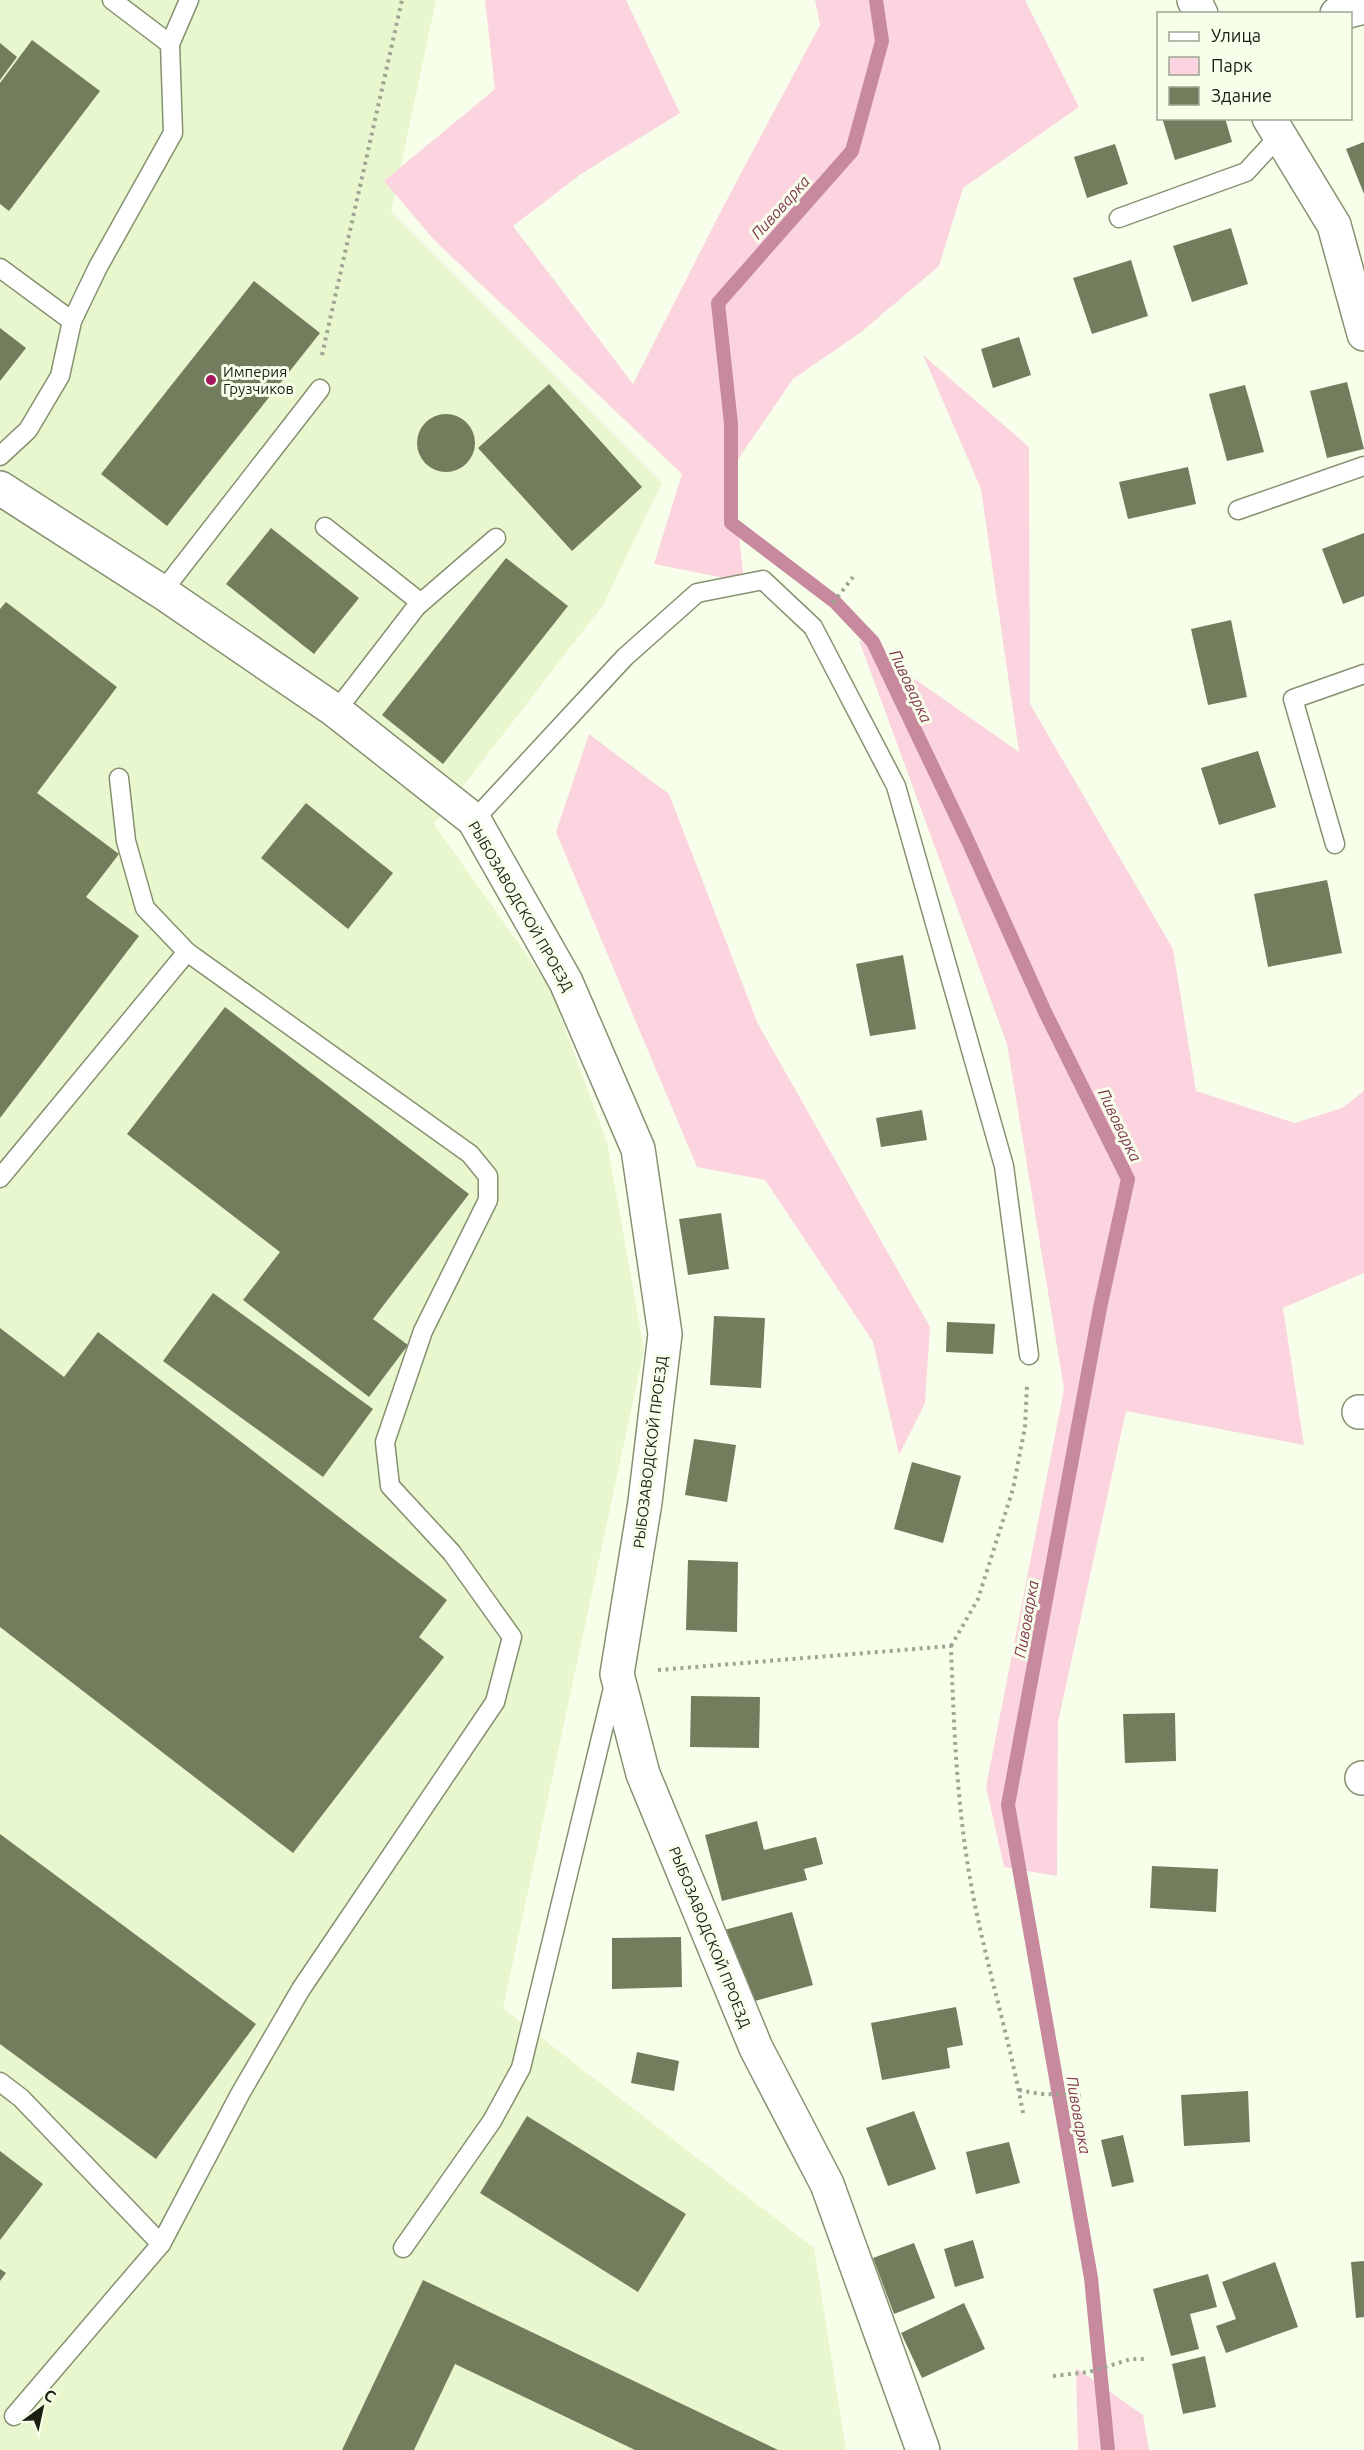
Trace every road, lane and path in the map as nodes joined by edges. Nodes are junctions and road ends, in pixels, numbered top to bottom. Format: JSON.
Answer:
{"nodes":[{"id":1,"x":112,"y":0,"type":"edge"},
{"id":2,"x":189,"y":0,"type":"edge"},
{"id":3,"x":402,"y":0,"type":"edge"},
{"id":4,"x":1364,"y":8,"type":"edge"},
{"id":5,"x":1346,"y":12,"type":"edge"},
{"id":6,"x":170,"y":44,"type":"junction"},
{"id":7,"x":1274,"y":127,"type":"edge"},
{"id":8,"x":1119,"y":218,"type":"dead end"},
{"id":9,"x":0,"y":268,"type":"edge"},
{"id":10,"x":72,"y":321,"type":"junction"},
{"id":11,"x":1364,"y":334,"type":"edge"},
{"id":12,"x":322,"y":355,"type":"dead end"},
{"id":13,"x":320,"y":389,"type":"dead end"},
{"id":14,"x":0,"y":456,"type":"edge"},
{"id":15,"x":1364,"y":466,"type":"edge"},
{"id":16,"x":0,"y":488,"type":"edge"},
{"id":17,"x":1238,"y":510,"type":"dead end"},
{"id":18,"x":325,"y":527,"type":"dead end"},
{"id":19,"x":496,"y":538,"type":"dead end"},
{"id":20,"x":162,"y":592,"type":"junction"},
{"id":21,"x":416,"y":607,"type":"junction"},
{"id":22,"x":1364,"y":674,"type":"edge"},
{"id":23,"x":336,"y":711,"type":"junction"},
{"id":24,"x":119,"y":778,"type":"dead end"},
{"id":25,"x":474,"y":820,"type":"junction"},
{"id":26,"x":1335,"y":844,"type":"dead end"},
{"id":27,"x":187,"y":952,"type":"junction"},
{"id":28,"x":0,"y":1178,"type":"edge"},
{"id":29,"x":1029,"y":1355,"type":"joint"},
{"id":30,"x":951,"y":1646,"type":"junction"},
{"id":31,"x":617,"y":1674,"type":"junction"},
{"id":32,"x":0,"y":2082,"type":"edge"},
{"id":33,"x":1019,"y":2090,"type":"junction"},
{"id":34,"x":1081,"y":2096,"type":"dead end"},
{"id":35,"x":1023,"y":2113,"type":"dead end"},
{"id":36,"x":161,"y":2244,"type":"junction"},
{"id":37,"x":403,"y":2248,"type":"dead end"},
{"id":38,"x":1147,"y":2359,"type":"dead end"},
{"id":39,"x":1053,"y":2376,"type":"dead end"},
{"id":40,"x":14,"y":2416,"type":"dead end"},
{"id":41,"x":923,"y":2450,"type":"edge"}],
"edges":[{"from":1,"to":6,"type":"lane"},
{"from":2,"to":6,"type":"lane"},
{"from":3,"to":12,"type":"path"},
{"from":4,"to":5,"type":"street"},
{"from":6,"to":10,"type":"lane"},
{"from":7,"to":8,"type":"lane"},
{"from":7,"to":11,"type":"street"},
{"from":9,"to":10,"type":"lane"},
{"from":10,"to":14,"type":"lane"},
{"from":13,"to":20,"type":"lane"},
{"from":15,"to":17,"type":"lane"},
{"from":16,"to":20,"type":"street","name":"РЫБОЗАВОДСКОЙ ПРОЕЗД"},
{"from":18,"to":21,"type":"lane"},
{"from":19,"to":21,"type":"lane"},
{"from":20,"to":23,"type":"street","name":"РЫБОЗАВОДСКОЙ ПРОЕЗД"},
{"from":21,"to":23,"type":"lane"},
{"from":22,"to":26,"type":"lane"},
{"from":23,"to":25,"type":"street","name":"РЫБОЗАВОДСКОЙ ПРОЕЗД"},
{"from":24,"to":27,"type":"lane"},
{"from":25,"to":29,"type":"lane"},
{"from":25,"to":31,"type":"street","name":"РЫБОЗАВОДСКОЙ ПРОЕЗД"},
{"from":27,"to":28,"type":"lane"},
{"from":27,"to":36,"type":"lane"},
{"from":29,"to":30,"type":"path"},
{"from":30,"to":31,"type":"path"},
{"from":30,"to":33,"type":"path"},
{"from":31,"to":37,"type":"lane"},
{"from":31,"to":41,"type":"street","name":"РЫБОЗАВОДСКОЙ ПРОЕЗД"},
{"from":32,"to":36,"type":"lane"},
{"from":33,"to":34,"type":"path"},
{"from":33,"to":35,"type":"path"},
{"from":36,"to":40,"type":"lane"},
{"from":38,"to":39,"type":"path"}]}
